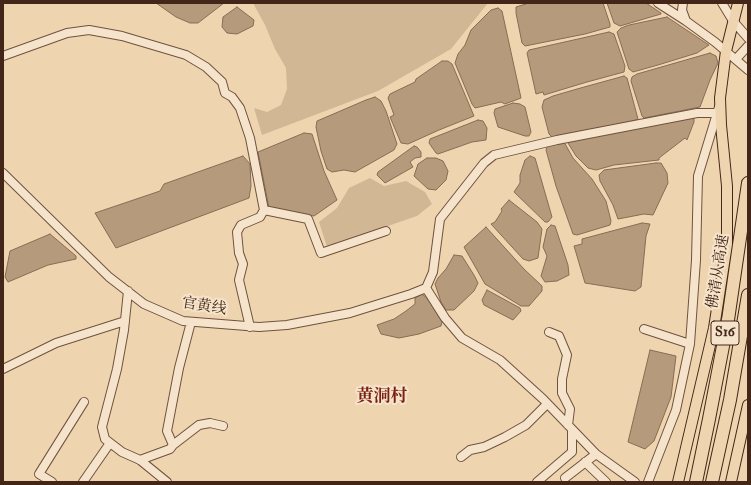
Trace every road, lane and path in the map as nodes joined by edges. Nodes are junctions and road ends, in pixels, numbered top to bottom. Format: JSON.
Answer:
{"nodes":[{"id":1,"x":658,"y":3,"type":"edge"},
{"id":2,"x":683,"y":3,"type":"edge"},
{"id":3,"x":722,"y":3,"type":"edge"},
{"id":4,"x":738,"y":3,"type":"edge"},
{"id":5,"x":686,"y":20,"type":"junction"},
{"id":6,"x":733,"y":21,"type":"junction"},
{"id":7,"x":748,"y":38,"type":"edge"},
{"id":8,"x":748,"y":46,"type":"edge"},
{"id":9,"x":726,"y":51,"type":"junction"},
{"id":10,"x":3,"y":56,"type":"edge"},
{"id":11,"x":736,"y":59,"type":"junction"},
{"id":12,"x":748,"y":70,"type":"edge"},
{"id":13,"x":720,"y":98,"type":"junction"},
{"id":14,"x":717,"y":113,"type":"junction"},
{"id":15,"x":3,"y":173,"type":"edge"},
{"id":16,"x":748,"y":183,"type":"edge"},
{"id":17,"x":264,"y":210,"type":"junction"},
{"id":18,"x":386,"y":231,"type":"dead end"},
{"id":19,"x":426,"y":288,"type":"junction"},
{"id":20,"x":128,"y":291,"type":"junction"},
{"id":21,"x":748,"y":295,"type":"edge"},
{"id":22,"x":125,"y":321,"type":"junction"},
{"id":23,"x":191,"y":322,"type":"junction"},
{"id":24,"x":250,"y":327,"type":"junction"},
{"id":25,"x":644,"y":329,"type":"dead end"},
{"id":26,"x":549,"y":332,"type":"dead end"},
{"id":27,"x":690,"y":344,"type":"junction"},
{"id":28,"x":3,"y":369,"type":"edge"},
{"id":29,"x":84,"y":402,"type":"dead end"},
{"id":30,"x":547,"y":404,"type":"junction"},
{"id":31,"x":748,"y":405,"type":"edge"},
{"id":32,"x":223,"y":426,"type":"dead end"},
{"id":33,"x":570,"y":428,"type":"junction"},
{"id":34,"x":110,"y":443,"type":"junction"},
{"id":35,"x":173,"y":445,"type":"junction"},
{"id":36,"x":596,"y":454,"type":"junction"},
{"id":37,"x":461,"y":457,"type":"dead end"},
{"id":38,"x":140,"y":460,"type":"junction"},
{"id":39,"x":585,"y":462,"type":"junction"},
{"id":40,"x":565,"y":478,"type":"dead end"},
{"id":41,"x":696,"y":480,"type":"edge"},
{"id":42,"x":52,"y":482,"type":"edge"},
{"id":43,"x":83,"y":482,"type":"edge"},
{"id":44,"x":167,"y":482,"type":"edge"},
{"id":45,"x":536,"y":482,"type":"edge"},
{"id":46,"x":606,"y":482,"type":"edge"},
{"id":47,"x":635,"y":482,"type":"edge"},
{"id":48,"x":648,"y":482,"type":"edge"},
{"id":49,"x":678,"y":482,"type":"edge"},
{"id":50,"x":712,"y":482,"type":"edge"},
{"id":51,"x":731,"y":482,"type":"edge"}],
"edges":[{"from":1,"to":5,"type":"street"},
{"from":2,"to":5,"type":"street"},
{"from":3,"to":6,"type":"street"},
{"from":4,"to":6,"type":"main road"},
{"from":5,"to":9,"type":"street"},
{"from":6,"to":7,"type":"street"},
{"from":6,"to":9,"type":"main road"},
{"from":8,"to":11,"type":"street"},
{"from":9,"to":11,"type":"street"},
{"from":9,"to":13,"type":"main road"},
{"from":10,"to":17,"type":"street"},
{"from":11,"to":12,"type":"street"},
{"from":13,"to":14,"type":"street"},
{"from":13,"to":49,"type":"main road"},
{"from":14,"to":19,"type":"street"},
{"from":14,"to":27,"type":"street"},
{"from":15,"to":20,"type":"street","name":"官黄线"},
{"from":16,"to":41,"type":"highway","name":"佛清从高速","number":"S16"},
{"from":17,"to":18,"type":"street"},
{"from":17,"to":24,"type":"street"},
{"from":19,"to":24,"type":"street","name":"官黄线"},
{"from":19,"to":30,"type":"street"},
{"from":20,"to":22,"type":"street"},
{"from":20,"to":23,"type":"street","name":"官黄线"},
{"from":21,"to":50,"type":"highway","number":"S16"},
{"from":22,"to":28,"type":"street"},
{"from":22,"to":34,"type":"street"},
{"from":23,"to":24,"type":"street","name":"官黄线"},
{"from":23,"to":35,"type":"street"},
{"from":25,"to":27,"type":"street"},
{"from":26,"to":33,"type":"street"},
{"from":27,"to":48,"type":"street"},
{"from":29,"to":42,"type":"street"},
{"from":30,"to":33,"type":"street"},
{"from":30,"to":37,"type":"street"},
{"from":31,"to":51,"type":"main road"},
{"from":32,"to":35,"type":"street"},
{"from":33,"to":36,"type":"street"},
{"from":33,"to":45,"type":"street"},
{"from":34,"to":38,"type":"street"},
{"from":34,"to":43,"type":"street"},
{"from":35,"to":38,"type":"street"},
{"from":36,"to":39,"type":"street"},
{"from":36,"to":47,"type":"street"},
{"from":38,"to":44,"type":"street"},
{"from":39,"to":40,"type":"street"},
{"from":39,"to":46,"type":"street"}]}
